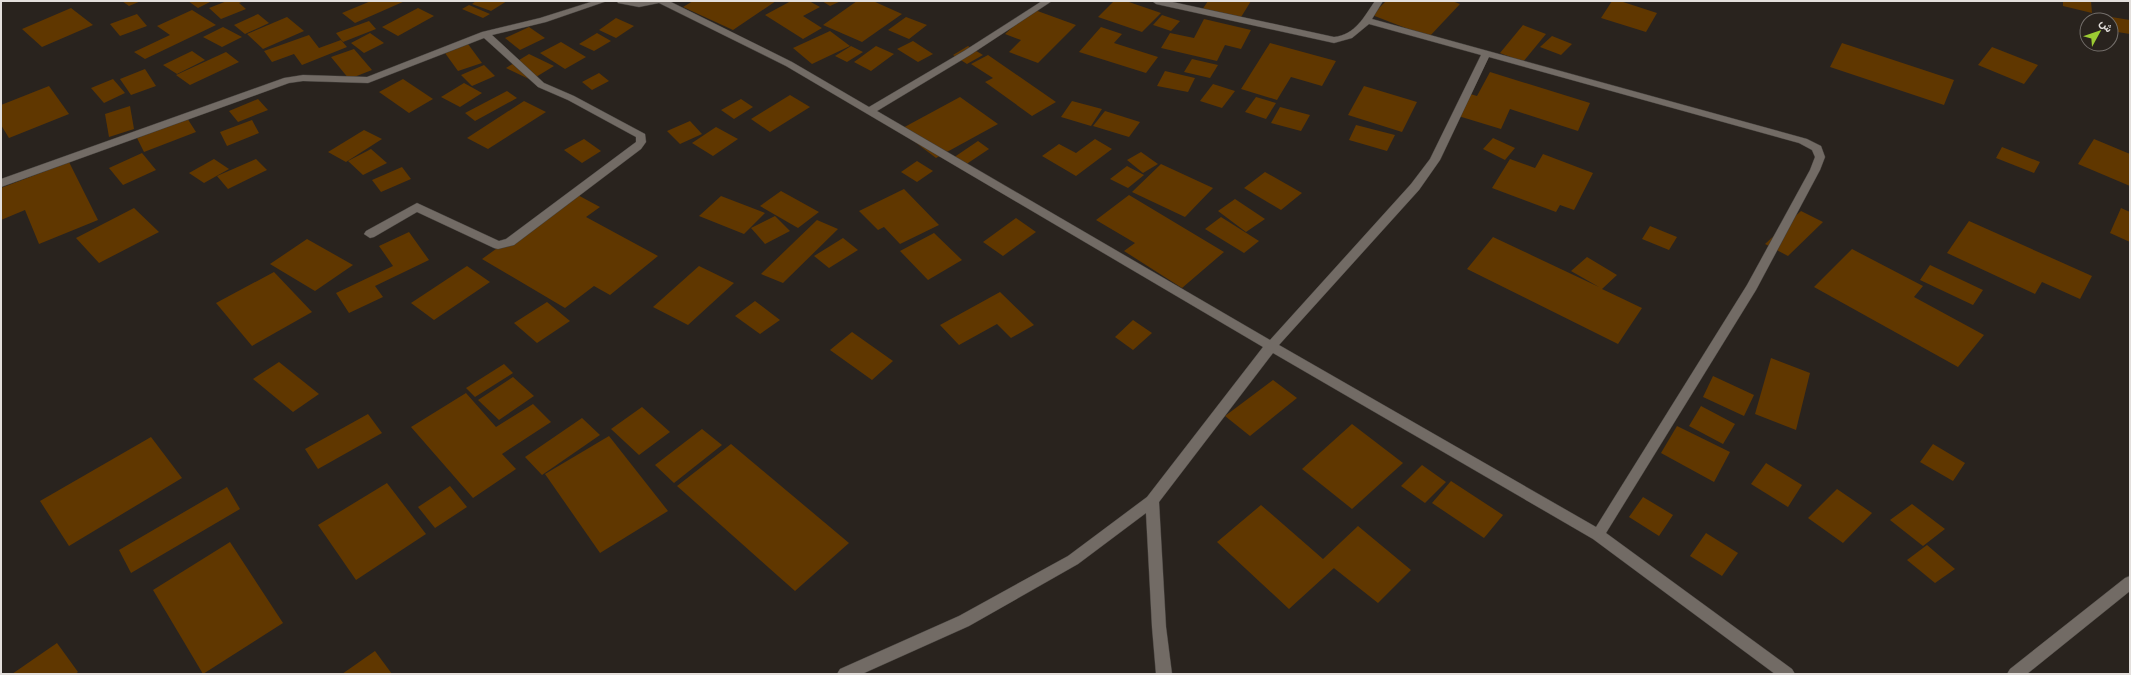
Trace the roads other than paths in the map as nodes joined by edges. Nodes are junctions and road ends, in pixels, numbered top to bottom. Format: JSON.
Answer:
{"nodes":[{"id":1,"x":604,"y":1,"type":"edge"},
{"id":2,"x":621,"y":1,"type":"edge"},
{"id":3,"x":657,"y":1,"type":"edge"},
{"id":4,"x":662,"y":1,"type":"edge"},
{"id":5,"x":1048,"y":1,"type":"edge"},
{"id":6,"x":1156,"y":1,"type":"edge"},
{"id":7,"x":1379,"y":1,"type":"edge"},
{"id":8,"x":1366,"y":20,"type":"junction"},
{"id":9,"x":485,"y":34,"type":"junction"},
{"id":10,"x":1487,"y":52,"type":"junction"},
{"id":11,"x":870,"y":110,"type":"junction"},
{"id":12,"x":1,"y":183,"type":"edge"},
{"id":13,"x":370,"y":234,"type":"dead end"},
{"id":14,"x":1271,"y":346,"type":"junction"},
{"id":15,"x":1152,"y":501,"type":"junction"},
{"id":16,"x":1598,"y":535,"type":"junction"},
{"id":17,"x":2130,"y":582,"type":"edge"},
{"id":18,"x":845,"y":674,"type":"edge"},
{"id":19,"x":1164,"y":674,"type":"edge"},
{"id":20,"x":1787,"y":674,"type":"edge"},
{"id":21,"x":2015,"y":674,"type":"edge"}],
"edges":[{"from":1,"to":9,"type":"street"},
{"from":2,"to":3,"type":"street"},
{"from":4,"to":11,"type":"street"},
{"from":5,"to":11,"type":"street"},
{"from":6,"to":8,"type":"street"},
{"from":7,"to":8,"type":"street"},
{"from":8,"to":10,"type":"street"},
{"from":9,"to":12,"type":"street"},
{"from":9,"to":13,"type":"street"},
{"from":10,"to":14,"type":"street"},
{"from":10,"to":16,"type":"street"},
{"from":11,"to":14,"type":"street"},
{"from":14,"to":15,"type":"street"},
{"from":14,"to":16,"type":"street"},
{"from":15,"to":18,"type":"street"},
{"from":15,"to":19,"type":"street"},
{"from":16,"to":20,"type":"street"},
{"from":17,"to":21,"type":"street"}]}
